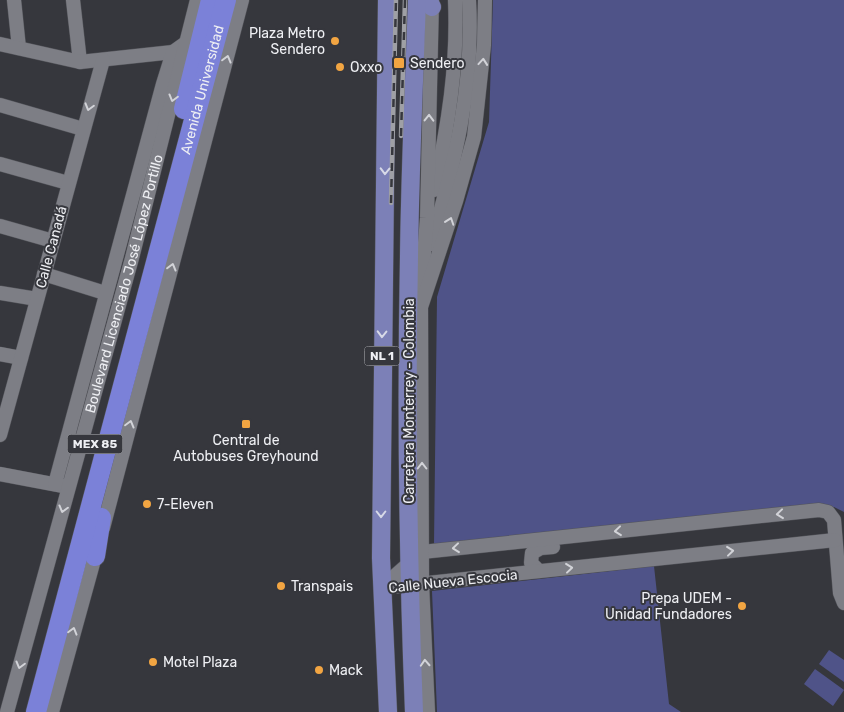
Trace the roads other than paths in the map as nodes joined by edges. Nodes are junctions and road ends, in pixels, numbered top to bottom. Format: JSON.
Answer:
{"nodes":[{"id":1,"x":14,"y":0,"type":"edge"},
{"id":2,"x":73,"y":0,"type":"edge"},
{"id":3,"x":197,"y":0,"type":"edge"},
{"id":4,"x":211,"y":0,"type":"edge"},
{"id":5,"x":226,"y":0,"type":"edge"},
{"id":6,"x":242,"y":0,"type":"edge"},
{"id":7,"x":375,"y":0,"type":"edge"},
{"id":8,"x":387,"y":0,"type":"edge"},
{"id":9,"x":409,"y":0,"type":"edge"},
{"id":10,"x":455,"y":0,"type":"edge"},
{"id":11,"x":469,"y":0,"type":"edge"},
{"id":12,"x":485,"y":0,"type":"edge"},
{"id":13,"x":427,"y":2,"type":"edge"},
{"id":14,"x":187,"y":42,"type":"junction"},
{"id":15,"x":0,"y":44,"type":"edge"},
{"id":16,"x":416,"y":47,"type":"junction"},
{"id":17,"x":18,"y":48,"type":"junction"},
{"id":18,"x":173,"y":52,"type":"junction"},
{"id":19,"x":103,"y":60,"type":"junction"},
{"id":20,"x":80,"y":62,"type":"junction"},
{"id":21,"x":180,"y":73,"type":"junction"},
{"id":22,"x":163,"y":84,"type":"junction"},
{"id":23,"x":0,"y":105,"type":"edge"},
{"id":24,"x":83,"y":129,"type":"junction"},
{"id":25,"x":148,"y":136,"type":"junction"},
{"id":26,"x":385,"y":148,"type":"junction"},
{"id":27,"x":0,"y":164,"type":"edge"},
{"id":28,"x":168,"y":171,"type":"junction"},
{"id":29,"x":68,"y":183,"type":"junction"},
{"id":30,"x":427,"y":218,"type":"junction"},
{"id":31,"x":125,"y":220,"type":"junction"},
{"id":32,"x":0,"y":226,"type":"edge"},
{"id":33,"x":140,"y":226,"type":"junction"},
{"id":34,"x":53,"y":241,"type":"junction"},
{"id":35,"x":44,"y":274,"type":"junction"},
{"id":36,"x":422,"y":276,"type":"junction"},
{"id":37,"x":0,"y":293,"type":"edge"},
{"id":38,"x":106,"y":293,"type":"junction"},
{"id":39,"x":37,"y":299,"type":"junction"},
{"id":40,"x":420,"y":307,"type":"junction"},
{"id":41,"x":94,"y":338,"type":"junction"},
{"id":42,"x":109,"y":343,"type":"junction"},
{"id":43,"x":0,"y":354,"type":"edge"},
{"id":44,"x":21,"y":358,"type":"junction"},
{"id":45,"x":3,"y":411,"type":"edge"},
{"id":46,"x":111,"y":434,"type":"junction"},
{"id":47,"x":0,"y":435,"type":"edge"},
{"id":48,"x":0,"y":474,"type":"edge"},
{"id":49,"x":62,"y":485,"type":"junction"},
{"id":50,"x":422,"y":496,"type":"junction"},
{"id":51,"x":409,"y":521,"type":"junction"},
{"id":52,"x":838,"y":532,"type":"edge"},
{"id":53,"x":583,"y":535,"type":"junction"},
{"id":54,"x":422,"y":552,"type":"junction"},
{"id":55,"x":95,"y":556,"type":"junction"},
{"id":56,"x":409,"y":564,"type":"junction"},
{"id":57,"x":539,"y":571,"type":"junction"},
{"id":58,"x":416,"y":585,"type":"junction"},
{"id":59,"x":381,"y":588,"type":"junction"},
{"id":60,"x":844,"y":603,"type":"edge"},
{"id":61,"x":7,"y":712,"type":"edge"},
{"id":62,"x":23,"y":712,"type":"edge"},
{"id":63,"x":36,"y":712,"type":"edge"},
{"id":64,"x":52,"y":712,"type":"edge"},
{"id":65,"x":388,"y":712,"type":"edge"},
{"id":66,"x":414,"y":712,"type":"edge"},
{"id":67,"x":428,"y":712,"type":"edge"}],
"edges":[{"from":1,"to":17,"type":"street"},
{"from":2,"to":20,"type":"street"},
{"from":3,"to":14,"type":"street","name":"Boulevard Licenciado José López Portillo"},
{"from":4,"to":28,"type":"highway","name":"Avenida Universidad","number":"MEX 85"},
{"from":5,"to":28,"type":"highway","name":"Avenida Universidad","number":"MEX 85"},
{"from":55,"to":6,"type":"street","one_way":true},
{"from":7,"to":26,"type":"main road","number":"NL 1"},
{"from":8,"to":26,"type":"main road","name":"Carretera Monterrey - Colombia","number":"NL 1"},
{"from":9,"to":16,"type":"main road"},
{"from":10,"to":30,"type":"street"},
{"from":11,"to":36,"type":"street"},
{"from":40,"to":12,"type":"street","number":"NL 1","one_way":true},
{"from":13,"to":16,"type":"main road","name":"Carretera Monterrey - Colombia","number":"NL 1"},
{"from":30,"to":13,"type":"street","one_way":true},
{"from":14,"to":18,"type":"street"},
{"from":14,"to":21,"type":"street","name":"Boulevard Licenciado José López Portillo"},
{"from":15,"to":17,"type":"street"},
{"from":16,"to":51,"type":"main road","name":"Carretera Monterrey - Colombia","number":"NL 1"},
{"from":17,"to":20,"type":"street"},
{"from":18,"to":19,"type":"street"},
{"from":18,"to":22,"type":"street"},
{"from":19,"to":20,"type":"street"},
{"from":19,"to":24,"type":"street","name":"Calle Canadá","one_way":true},
{"from":21,"to":22,"type":"street"},
{"from":21,"to":28,"type":"street","name":"Boulevard Licenciado José López Portillo","one_way":true},
{"from":22,"to":25,"type":"street"},
{"from":23,"to":24,"type":"street"},
{"from":24,"to":29,"type":"street","name":"Calle Canadá"},
{"from":25,"to":28,"type":"street"},
{"from":25,"to":31,"type":"street"},
{"from":26,"to":59,"type":"main road","name":"Carretera Monterrey - Colombia","number":"NL 1","one_way":true},
{"from":27,"to":29,"type":"street"},
{"from":28,"to":33,"type":"street","name":"Boulevard Licenciado José López Portillo"},
{"from":28,"to":46,"type":"highway","name":"Boulevard Licenciado José López Portillo","number":"MEX 85"},
{"from":28,"to":62,"type":"highway","name":"Boulevard Licenciado José López Portillo","number":"MEX 85"},
{"from":29,"to":34,"type":"street","name":"Calle Canadá"},
{"from":30,"to":36,"type":"street"},
{"from":31,"to":33,"type":"street"},
{"from":31,"to":38,"type":"street"},
{"from":32,"to":34,"type":"street"},
{"from":33,"to":42,"type":"street","name":"Boulevard Licenciado José López Portillo"},
{"from":34,"to":35,"type":"street","name":"Calle Canadá"},
{"from":35,"to":38,"type":"street"},
{"from":35,"to":39,"type":"street","name":"Calle Canadá"},
{"from":36,"to":40,"type":"street"},
{"from":37,"to":39,"type":"street"},
{"from":38,"to":41,"type":"street"},
{"from":39,"to":44,"type":"street","name":"Calle Canadá"},
{"from":50,"to":40,"type":"street","number":"NL 1","one_way":true},
{"from":41,"to":42,"type":"street"},
{"from":41,"to":49,"type":"street"},
{"from":42,"to":49,"type":"street","name":"Boulevard Licenciado José López Portillo"},
{"from":43,"to":44,"type":"street"},
{"from":44,"to":45,"type":"street","name":"Calle Canadá"},
{"from":45,"to":47,"type":"street","name":"Calle Canadá"},
{"from":46,"to":55,"type":"highway"},
{"from":46,"to":63,"type":"highway","name":"Boulevard Licenciado José López Portillo","number":"MEX 85"},
{"from":48,"to":49,"type":"street"},
{"from":49,"to":61,"type":"street","name":"Boulevard Licenciado José López Portillo","one_way":true},
{"from":50,"to":51,"type":"main road"},
{"from":50,"to":54,"type":"street","number":"NL 1"},
{"from":51,"to":56,"type":"main road","name":"Carretera Monterrey - Colombia","number":"NL 1"},
{"from":52,"to":53,"type":"street","one_way":true},
{"from":57,"to":52,"type":"street","name":"Calle Nueva Escocia","one_way":true},
{"from":52,"to":60,"type":"street"},
{"from":53,"to":54,"type":"street","one_way":true},
{"from":53,"to":57,"type":"street"},
{"from":54,"to":56,"type":"street","name":"Calle Nueva Escocia"},
{"from":54,"to":58,"type":"street","number":"NL 1"},
{"from":64,"to":55,"type":"street","one_way":true},
{"from":56,"to":58,"type":"main road","name":"Carretera Monterrey - Colombia","number":"NL 1"},
{"from":56,"to":59,"type":"street","name":"Calle Nueva Escocia"},
{"from":57,"to":58,"type":"street","name":"Calle Nueva Escocia"},
{"from":58,"to":59,"type":"street","name":"Calle Nueva Escocia"},
{"from":58,"to":66,"type":"main road","name":"Carretera Monterrey - Colombia","number":"NL 1"},
{"from":67,"to":58,"type":"street","number":"NL 1","one_way":true},
{"from":59,"to":65,"type":"main road","name":"Carretera Monterrey - Colombia","number":"NL 1"}]}
